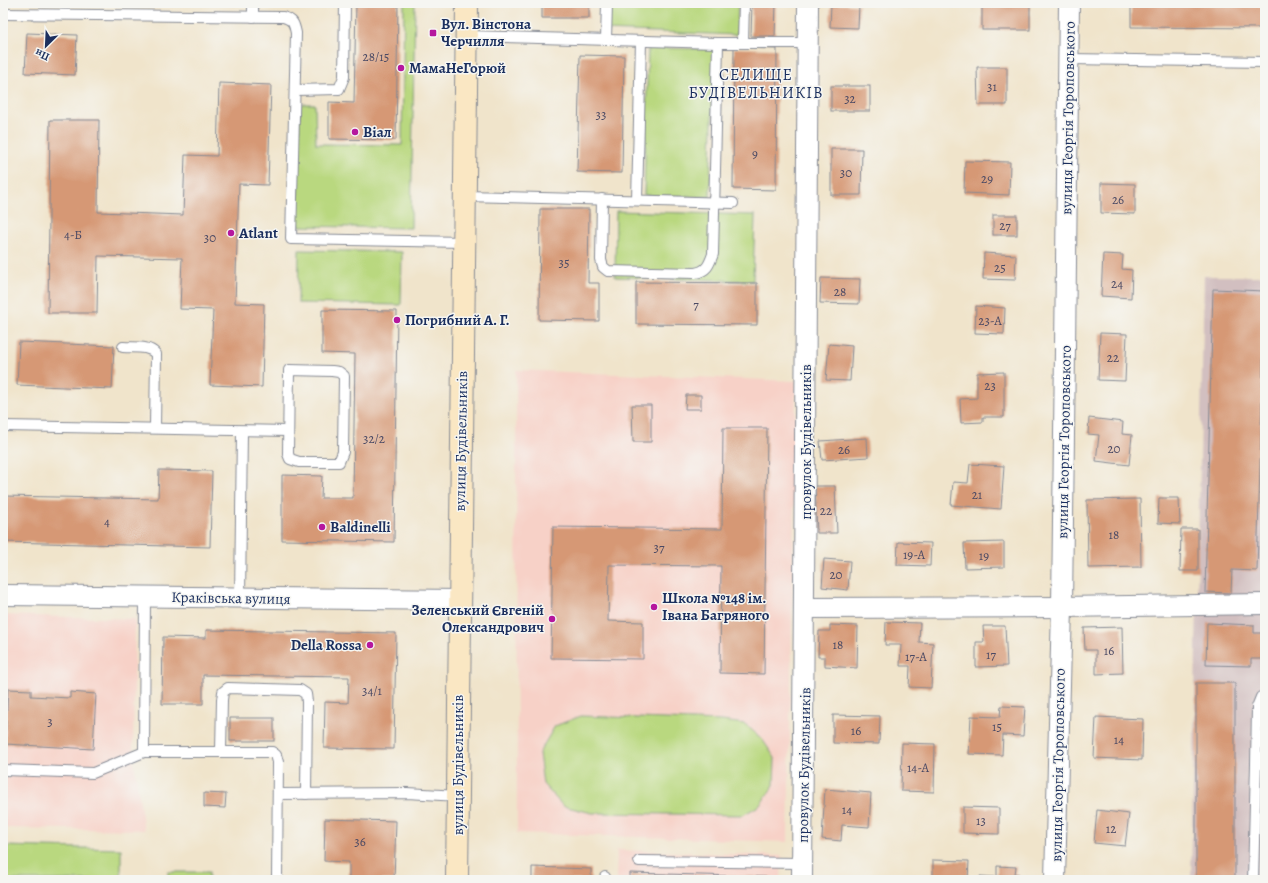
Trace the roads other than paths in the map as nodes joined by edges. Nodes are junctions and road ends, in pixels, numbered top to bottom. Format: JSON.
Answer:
{"nodes":[{"id":1,"x":253,"y":3,"type":"edge"},
{"id":2,"x":345,"y":3,"type":"edge"},
{"id":3,"x":467,"y":3,"type":"edge"},
{"id":4,"x":607,"y":3,"type":"edge"},
{"id":5,"x":744,"y":3,"type":"edge"},
{"id":6,"x":808,"y":3,"type":"edge"},
{"id":7,"x":1069,"y":3,"type":"edge"},
{"id":8,"x":3,"y":14,"type":"edge"},
{"id":9,"x":253,"y":17,"type":"junction"},
{"id":10,"x":468,"y":36,"type":"junction"},
{"id":11,"x":606,"y":40,"type":"junction"},
{"id":12,"x":641,"y":41,"type":"junction"},
{"id":13,"x":718,"y":43,"type":"junction"},
{"id":14,"x":743,"y":43,"type":"junction"},
{"id":15,"x":808,"y":43,"type":"junction"},
{"id":16,"x":1068,"y":59,"type":"junction"},
{"id":17,"x":1265,"y":62,"type":"edge"},
{"id":18,"x":295,"y":90,"type":"junction"},
{"id":19,"x":465,"y":196,"type":"junction"},
{"id":20,"x":602,"y":199,"type":"junction"},
{"id":21,"x":637,"y":200,"type":"junction"},
{"id":22,"x":714,"y":202,"type":"junction"},
{"id":23,"x":733,"y":203,"type":"dead end"},
{"id":24,"x":464,"y":242,"type":"junction"},
{"id":25,"x":123,"y":347,"type":"dead end"},
{"id":26,"x":3,"y":426,"type":"edge"},
{"id":27,"x":155,"y":428,"type":"junction"},
{"id":28,"x":242,"y":431,"type":"junction"},
{"id":29,"x":288,"y":431,"type":"junction"},
{"id":30,"x":3,"y":596,"type":"edge"},
{"id":31,"x":145,"y":597,"type":"junction"},
{"id":32,"x":240,"y":598,"type":"junction"},
{"id":33,"x":459,"y":600,"type":"junction"},
{"id":34,"x":1265,"y":604,"type":"edge"},
{"id":35,"x":1062,"y":607,"type":"junction"},
{"id":36,"x":805,"y":608,"type":"junction"},
{"id":37,"x":1265,"y":695,"type":"edge"},
{"id":38,"x":221,"y":751,"type":"junction"},
{"id":39,"x":144,"y":752,"type":"junction"},
{"id":40,"x":1261,"y":764,"type":"edge"},
{"id":41,"x":4,"y":770,"type":"edge"},
{"id":42,"x":278,"y":794,"type":"junction"},
{"id":43,"x":306,"y":794,"type":"junction"},
{"id":44,"x":458,"y":796,"type":"junction"},
{"id":45,"x":639,"y":861,"type":"dead end"},
{"id":46,"x":802,"y":872,"type":"edge"},
{"id":47,"x":277,"y":880,"type":"edge"},
{"id":48,"x":457,"y":880,"type":"edge"},
{"id":49,"x":1055,"y":880,"type":"edge"},
{"id":50,"x":1253,"y":880,"type":"edge"}],
"edges":[{"from":1,"to":9,"type":"lane"},
{"from":2,"to":18,"type":"lane"},
{"from":3,"to":10,"type":"main road","name":"вулиця Будівельників"},
{"from":4,"to":11,"type":"lane"},
{"from":5,"to":14,"type":"lane"},
{"from":6,"to":15,"type":"street","name":"провулок Будівельників"},
{"from":7,"to":16,"type":"street","name":"вулиця Георгія Тороповського"},
{"from":8,"to":9,"type":"lane"},
{"from":9,"to":18,"type":"lane"},
{"from":10,"to":11,"type":"lane"},
{"from":10,"to":19,"type":"main road","name":"вулиця Будівельників"},
{"from":11,"to":12,"type":"lane"},
{"from":12,"to":13,"type":"lane"},
{"from":12,"to":21,"type":"lane"},
{"from":13,"to":14,"type":"lane"},
{"from":13,"to":22,"type":"lane"},
{"from":14,"to":15,"type":"lane"},
{"from":15,"to":36,"type":"street","name":"провулок Будівельників"},
{"from":16,"to":17,"type":"lane"},
{"from":16,"to":35,"type":"street","name":"вулиця Георгія Тороповського"},
{"from":18,"to":24,"type":"lane"},
{"from":19,"to":20,"type":"lane"},
{"from":19,"to":24,"type":"main road","name":"вулиця Будівельників"},
{"from":20,"to":21,"type":"lane"},
{"from":20,"to":22,"type":"lane"},
{"from":21,"to":22,"type":"lane"},
{"from":22,"to":23,"type":"lane"},
{"from":24,"to":33,"type":"main road","name":"вулиця Будівельників"},
{"from":25,"to":27,"type":"lane"},
{"from":26,"to":27,"type":"lane"},
{"from":27,"to":28,"type":"lane"},
{"from":28,"to":29,"type":"lane"},
{"from":28,"to":32,"type":"lane"},
{"from":29,"to":29,"type":"lane"},
{"from":30,"to":31,"type":"street","name":"Краківська вулиця"},
{"from":31,"to":32,"type":"street","name":"Краківська вулиця"},
{"from":31,"to":39,"type":"lane"},
{"from":32,"to":33,"type":"street","name":"Краківська вулиця"},
{"from":33,"to":44,"type":"main road","name":"вулиця Будівельників"},
{"from":34,"to":35,"type":"street"},
{"from":35,"to":36,"type":"street"},
{"from":35,"to":49,"type":"street","name":"вулиця Георгія Тороповського"},
{"from":36,"to":46,"type":"street","name":"провулок Будівельників"},
{"from":37,"to":40,"type":"lane"},
{"from":38,"to":39,"type":"lane"},
{"from":38,"to":42,"type":"lane"},
{"from":38,"to":43,"type":"lane"},
{"from":39,"to":41,"type":"lane"},
{"from":40,"to":50,"type":"lane"},
{"from":42,"to":43,"type":"lane"},
{"from":42,"to":47,"type":"lane"},
{"from":43,"to":44,"type":"lane"},
{"from":44,"to":48,"type":"main road","name":"вулиця Будівельників"},
{"from":45,"to":46,"type":"lane"}]}
